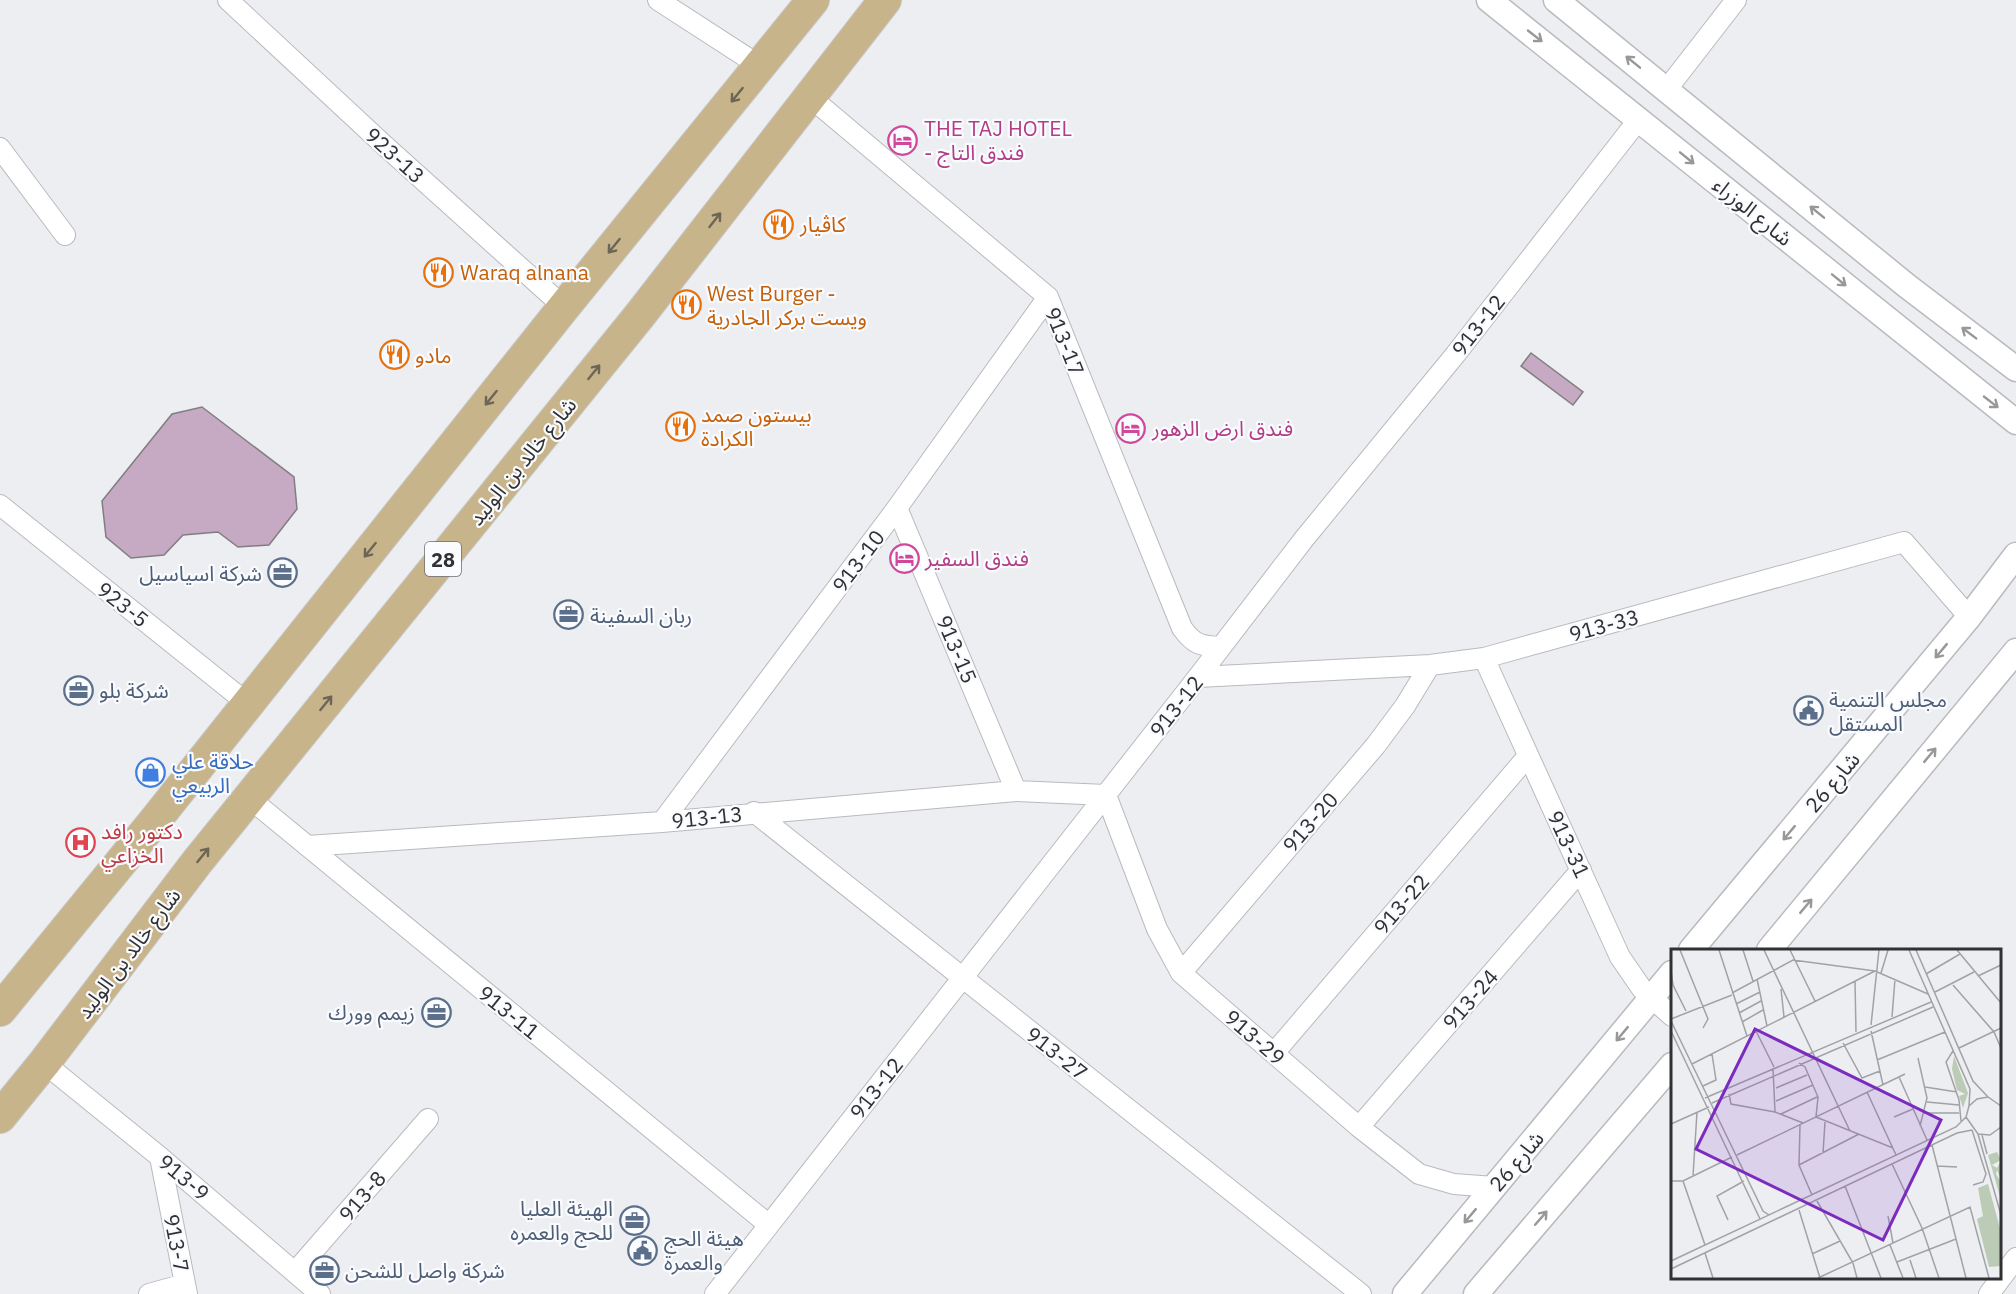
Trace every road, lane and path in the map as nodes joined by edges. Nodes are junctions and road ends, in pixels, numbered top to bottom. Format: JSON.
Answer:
{"nodes":[{"id":1,"x":228,"y":0,"type":"edge"},
{"id":2,"x":658,"y":0,"type":"edge"},
{"id":3,"x":813,"y":0,"type":"edge"},
{"id":4,"x":885,"y":0,"type":"edge"},
{"id":5,"x":1489,"y":0,"type":"edge"},
{"id":6,"x":1556,"y":0,"type":"edge"},
{"id":7,"x":1736,"y":0,"type":"edge"},
{"id":8,"x":760,"y":66,"type":"junction"},
{"id":9,"x":1668,"y":89,"type":"junction"},
{"id":10,"x":810,"y":97,"type":"junction"},
{"id":11,"x":1639,"y":119,"type":"junction"},
{"id":12,"x":0,"y":148,"type":"edge"},
{"id":13,"x":65,"y":235,"type":"dead end"},
{"id":14,"x":1907,"y":286,"type":"junction"},
{"id":15,"x":1048,"y":297,"type":"junction"},
{"id":16,"x":564,"y":307,"type":"junction"},
{"id":17,"x":1879,"y":313,"type":"junction"},
{"id":18,"x":2016,"y":369,"type":"edge"},
{"id":19,"x":2016,"y":422,"type":"edge"},
{"id":20,"x":0,"y":505,"type":"edge"},
{"id":21,"x":897,"y":508,"type":"junction"},
{"id":22,"x":2016,"y":555,"type":"edge"},
{"id":23,"x":1969,"y":617,"type":"junction"},
{"id":24,"x":1221,"y":647,"type":"junction"},
{"id":25,"x":2016,"y":651,"type":"edge"},
{"id":26,"x":1484,"y":658,"type":"junction"},
{"id":27,"x":1430,"y":664,"type":"junction"},
{"id":28,"x":1198,"y":677,"type":"junction"},
{"id":29,"x":248,"y":702,"type":"junction"},
{"id":30,"x":1528,"y":756,"type":"junction"},
{"id":31,"x":1016,"y":790,"type":"junction"},
{"id":32,"x":1106,"y":795,"type":"junction"},
{"id":33,"x":249,"y":798,"type":"junction"},
{"id":34,"x":754,"y":812,"type":"junction"},
{"id":35,"x":662,"y":822,"type":"junction"},
{"id":36,"x":307,"y":846,"type":"junction"},
{"id":37,"x":1581,"y":870,"type":"junction"},
{"id":38,"x":1693,"y":949,"type":"edge"},
{"id":39,"x":1771,"y":949,"type":"edge"},
{"id":40,"x":1181,"y":973,"type":"junction"},
{"id":41,"x":1671,"y":974,"type":"edge"},
{"id":42,"x":962,"y":978,"type":"junction"},
{"id":43,"x":1652,"y":998,"type":"junction"},
{"id":44,"x":0,"y":1010,"type":"edge"},
{"id":45,"x":1671,"y":1015,"type":"edge"},
{"id":46,"x":1274,"y":1053,"type":"junction"},
{"id":47,"x":44,"y":1063,"type":"junction"},
{"id":48,"x":1671,"y":1066,"type":"edge"},
{"id":49,"x":0,"y":1117,"type":"edge"},
{"id":50,"x":428,"y":1119,"type":"dead end"},
{"id":51,"x":1359,"y":1127,"type":"junction"},
{"id":52,"x":160,"y":1157,"type":"junction"},
{"id":53,"x":1494,"y":1187,"type":"junction"},
{"id":54,"x":769,"y":1225,"type":"junction"},
{"id":55,"x":2016,"y":1258,"type":"edge"},
{"id":56,"x":295,"y":1272,"type":"junction"},
{"id":57,"x":2001,"y":1274,"type":"edge"},
{"id":58,"x":186,"y":1289,"type":"edge"},
{"id":59,"x":149,"y":1294,"type":"edge"},
{"id":60,"x":320,"y":1294,"type":"edge"},
{"id":61,"x":715,"y":1294,"type":"edge"},
{"id":62,"x":1361,"y":1294,"type":"edge"},
{"id":63,"x":1405,"y":1294,"type":"edge"},
{"id":64,"x":1476,"y":1294,"type":"edge"}],
"edges":[{"from":1,"to":16,"type":"street","name":"923-13"},
{"from":2,"to":8,"type":"street"},
{"from":3,"to":8,"type":"main road"},
{"from":4,"to":10,"type":"main road","name":"شارع خالد بن الوليد","number":"28"},
{"from":5,"to":11,"type":"street","name":"شارع الوزراء","one_way":true},
{"from":9,"to":6,"type":"street","name":"شارع الوزراء","one_way":true},
{"from":7,"to":9,"type":"street"},
{"from":8,"to":16,"type":"main road","one_way":true},
{"from":14,"to":9,"type":"street","name":"شارع الوزراء","one_way":true},
{"from":10,"to":15,"type":"street","name":"913-17"},
{"from":33,"to":10,"type":"main road","name":"شارع خالد بن الوليد","number":"28","one_way":true},
{"from":11,"to":17,"type":"street","name":"شارع الوزراء","one_way":true},
{"from":11,"to":24,"type":"street","name":"913-12"},
{"from":12,"to":13,"type":"street"},
{"from":14,"to":17,"type":"street"},
{"from":18,"to":14,"type":"street","name":"شارع الوزراء","one_way":true},
{"from":15,"to":21,"type":"street","name":"913-10"},
{"from":15,"to":24,"type":"street","name":"913-17"},
{"from":16,"to":29,"type":"main road","one_way":true},
{"from":17,"to":19,"type":"street","name":"شارع الوزراء","one_way":true},
{"from":20,"to":29,"type":"street","name":"923-5"},
{"from":21,"to":31,"type":"street","name":"913-15"},
{"from":21,"to":35,"type":"street","name":"913-10"},
{"from":22,"to":23,"type":"street","name":"شارع 26"},
{"from":23,"to":26,"type":"street","name":"913-33"},
{"from":23,"to":38,"type":"street","name":"شارع 26","one_way":true},
{"from":24,"to":28,"type":"street","name":"913-12"},
{"from":39,"to":25,"type":"street","one_way":true},
{"from":26,"to":27,"type":"street","name":"913-33"},
{"from":26,"to":30,"type":"street","name":"913-31"},
{"from":27,"to":28,"type":"street","name":"913-33"},
{"from":27,"to":40,"type":"street","name":"913-20"},
{"from":28,"to":32,"type":"street","name":"913-12"},
{"from":29,"to":44,"type":"main road"},
{"from":30,"to":37,"type":"street","name":"913-31"},
{"from":30,"to":46,"type":"street","name":"913-22"},
{"from":31,"to":32,"type":"street","name":"913-13"},
{"from":31,"to":34,"type":"street","name":"913-13"},
{"from":32,"to":40,"type":"street","name":"913-29"},
{"from":32,"to":42,"type":"street","name":"913-12"},
{"from":33,"to":36,"type":"street","name":"913-11"},
{"from":47,"to":33,"type":"main road","name":"شارع خالد بن الوليد","number":"28","one_way":true},
{"from":34,"to":35,"type":"street","name":"913-13"},
{"from":34,"to":42,"type":"street","name":"913-27"},
{"from":35,"to":36,"type":"street","name":"913-13"},
{"from":36,"to":54,"type":"street","name":"913-11"},
{"from":37,"to":43,"type":"street","name":"913-31"},
{"from":37,"to":51,"type":"street","name":"913-24"},
{"from":40,"to":46,"type":"street","name":"913-29"},
{"from":41,"to":43,"type":"street","name":"شارع 26"},
{"from":42,"to":54,"type":"street","name":"913-12"},
{"from":42,"to":62,"type":"street","name":"913-27"},
{"from":43,"to":45,"type":"street","name":"913-31"},
{"from":43,"to":53,"type":"street","name":"شارع 26","one_way":true},
{"from":46,"to":51,"type":"street","name":"913-29"},
{"from":47,"to":49,"type":"main road","name":"شارع خالد بن الوليد","number":"28"},
{"from":47,"to":52,"type":"street","name":"913-9"},
{"from":64,"to":48,"type":"street","one_way":true},
{"from":50,"to":56,"type":"street","name":"913-8"},
{"from":51,"to":53,"type":"street","name":"913-29"},
{"from":52,"to":56,"type":"street","name":"913-9"},
{"from":52,"to":58,"type":"street","name":"913-7"},
{"from":53,"to":63,"type":"street","name":"شارع 26","one_way":true},
{"from":54,"to":61,"type":"street","name":"913-12"},
{"from":55,"to":57,"type":"street"},
{"from":56,"to":60,"type":"street","name":"913-9"},
{"from":58,"to":59,"type":"street"}]}
